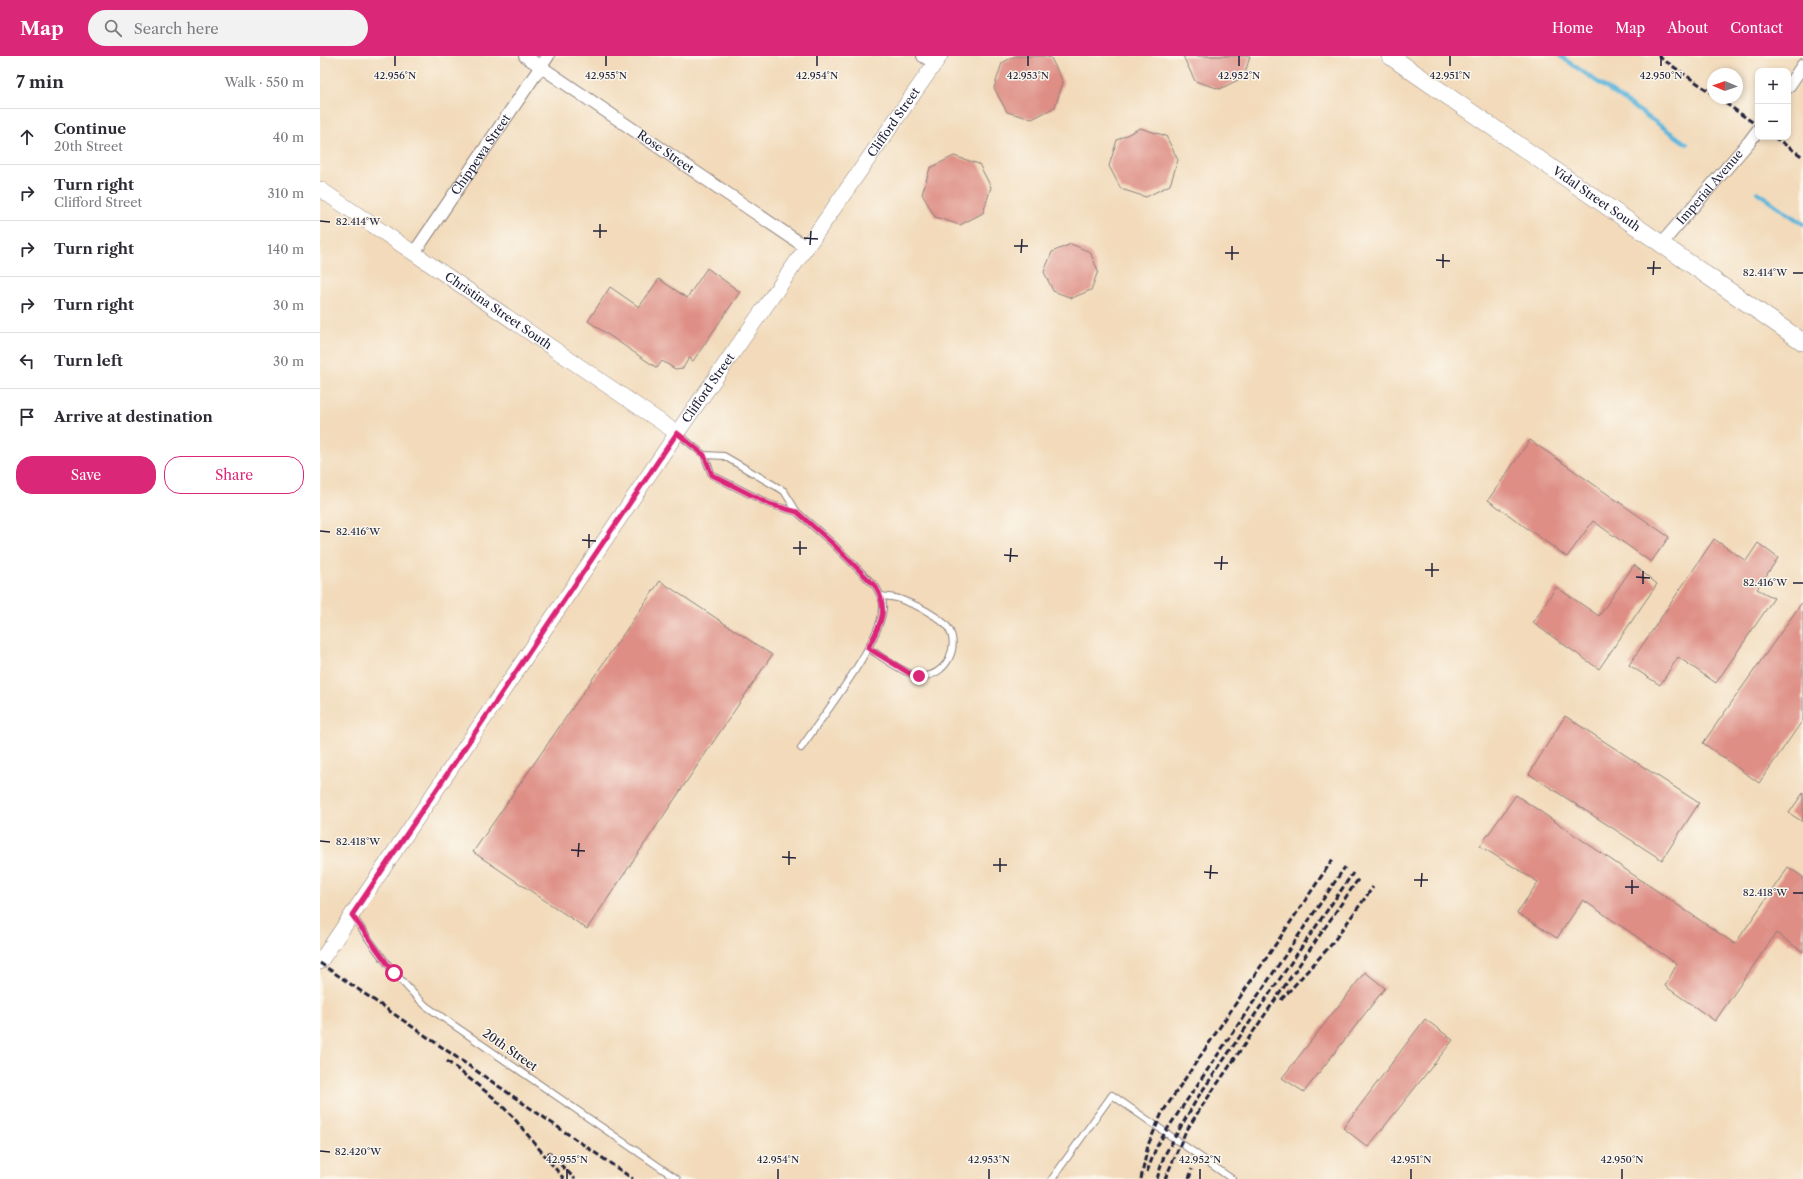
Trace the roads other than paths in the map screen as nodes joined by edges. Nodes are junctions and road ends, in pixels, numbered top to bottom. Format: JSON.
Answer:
{"nodes":[{"id":1,"x":525,"y":56,"type":"edge"},
{"id":2,"x":548,"y":56,"type":"edge"},
{"id":3,"x":1390,"y":56,"type":"edge"},
{"id":4,"x":933,"y":58,"type":"edge"},
{"id":5,"x":1803,"y":66,"type":"edge"},
{"id":6,"x":541,"y":67,"type":"junction"},
{"id":7,"x":1791,"y":83,"type":"edge"},
{"id":8,"x":1755,"y":134,"type":"edge"},
{"id":9,"x":320,"y":189,"type":"edge"},
{"id":10,"x":1662,"y":244,"type":"junction"},
{"id":11,"x":807,"y":248,"type":"junction"},
{"id":12,"x":414,"y":252,"type":"junction"},
{"id":13,"x":1803,"y":342,"type":"edge"},
{"id":14,"x":677,"y":433,"type":"junction"},
{"id":15,"x":704,"y":455,"type":"junction"},
{"id":16,"x":797,"y":512,"type":"junction"},
{"id":17,"x":881,"y":596,"type":"junction"},
{"id":18,"x":868,"y":648,"type":"junction"},
{"id":19,"x":801,"y":748,"type":"dead end"},
{"id":20,"x":352,"y":915,"type":"junction"},
{"id":21,"x":320,"y":962,"type":"edge"},
{"id":22,"x":677,"y":1179,"type":"edge"},
{"id":23,"x":1052,"y":1179,"type":"edge"},
{"id":24,"x":1232,"y":1179,"type":"edge"}],
"edges":[{"from":1,"to":6,"type":"street","name":"Rose Street"},
{"from":2,"to":6,"type":"street","name":"Chippewa Street"},
{"from":3,"to":10,"type":"main road","name":"Vidal Street South"},
{"from":4,"to":11,"type":"street","name":"Clifford Street"},
{"from":5,"to":7,"type":"street"},
{"from":6,"to":11,"type":"street","name":"Rose Street"},
{"from":6,"to":12,"type":"street","name":"Chippewa Street"},
{"from":8,"to":10,"type":"street","name":"Imperial Avenue"},
{"from":9,"to":12,"type":"street","name":"Christina Street South"},
{"from":10,"to":13,"type":"main road","name":"Vidal Street South"},
{"from":11,"to":14,"type":"street","name":"Clifford Street"},
{"from":12,"to":14,"type":"street","name":"Christina Street South"},
{"from":14,"to":15,"type":"lane"},
{"from":14,"to":20,"type":"street","name":"Clifford Street"},
{"from":15,"to":16,"type":"lane"},
{"from":15,"to":16,"type":"lane"},
{"from":16,"to":17,"type":"lane"},
{"from":17,"to":18,"type":"lane"},
{"from":17,"to":18,"type":"lane"},
{"from":18,"to":19,"type":"lane"},
{"from":20,"to":21,"type":"street","name":"Clifford Street"},
{"from":20,"to":22,"type":"lane","name":"20th Street"},
{"from":23,"to":24,"type":"lane"}]}
